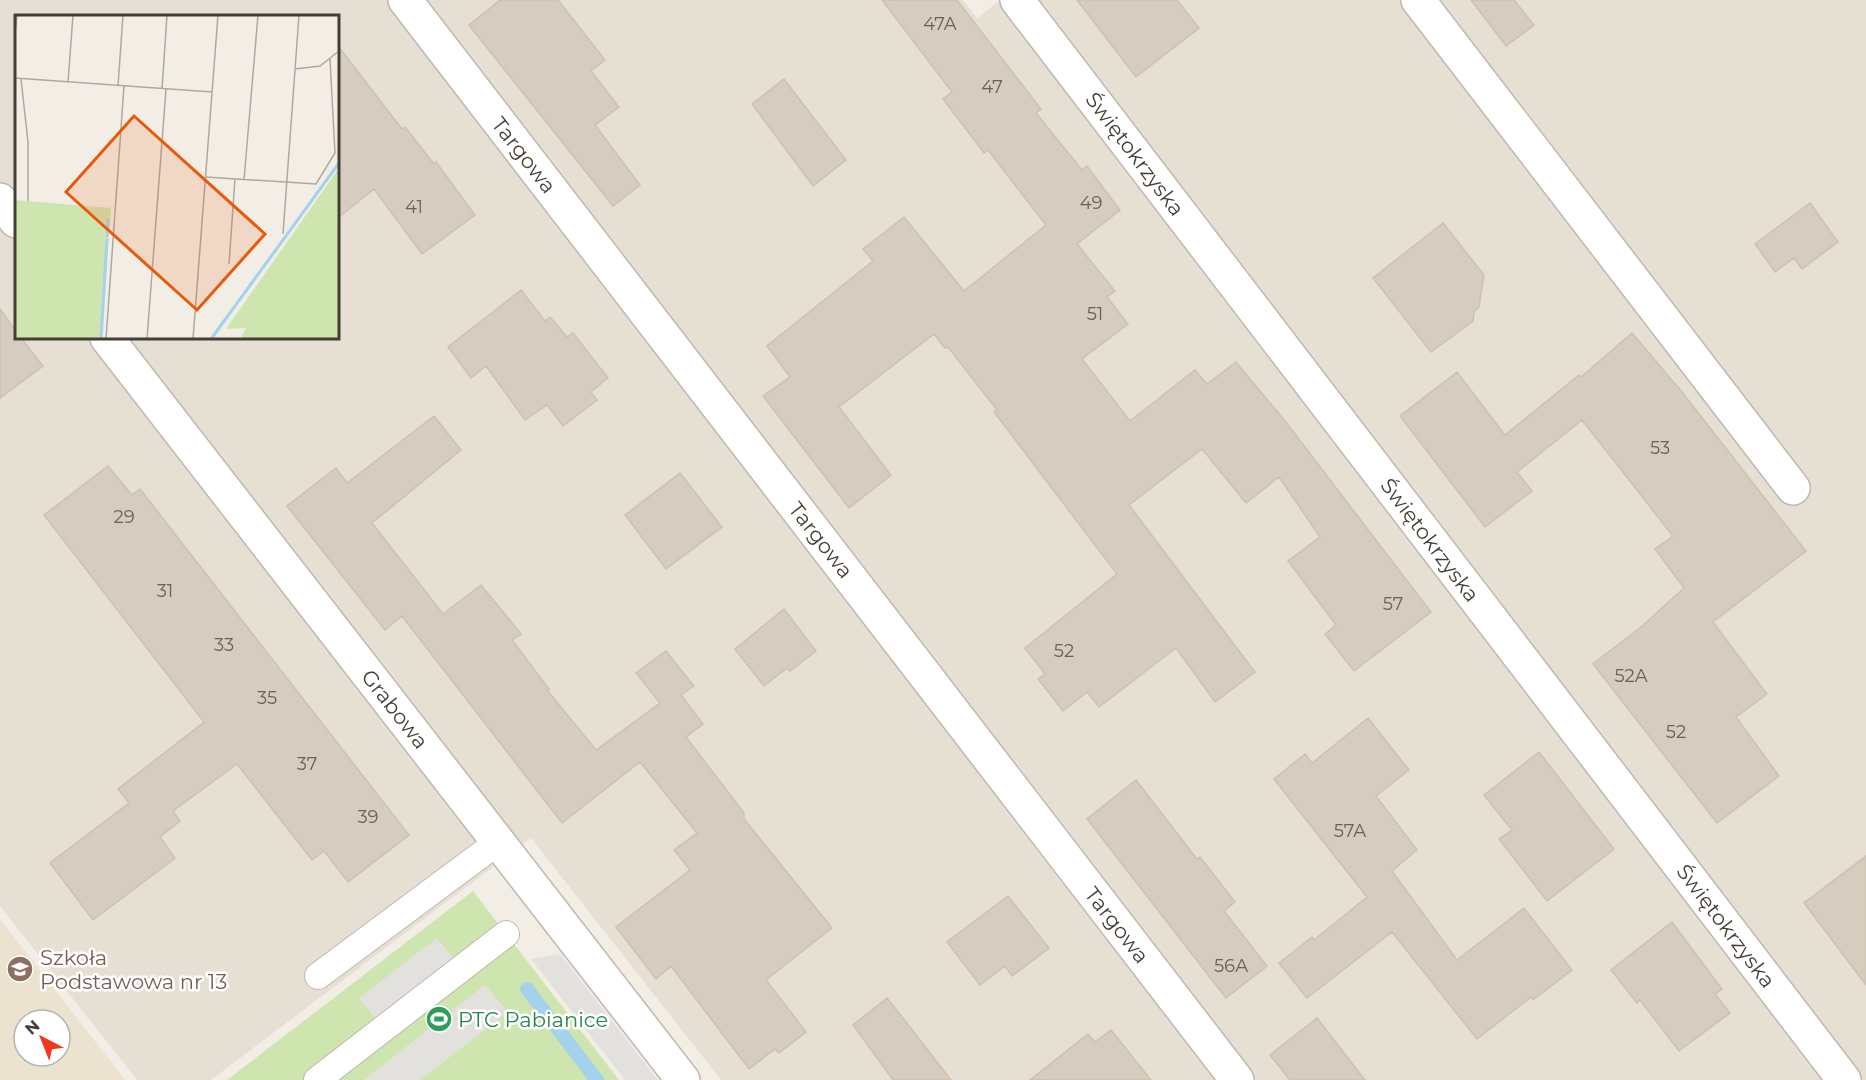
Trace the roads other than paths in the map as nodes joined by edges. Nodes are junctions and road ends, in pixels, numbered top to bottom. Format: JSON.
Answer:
{"nodes":[{"id":1,"x":405,"y":0,"type":"edge"},
{"id":2,"x":1017,"y":0,"type":"edge"},
{"id":3,"x":1418,"y":0,"type":"edge"},
{"id":4,"x":0,"y":200,"type":"edge"},
{"id":5,"x":15,"y":220,"type":"edge"},
{"id":6,"x":108,"y":339,"type":"edge"},
{"id":7,"x":1793,"y":488,"type":"dead end"},
{"id":8,"x":498,"y":842,"type":"junction"},
{"id":9,"x":506,"y":934,"type":"dead end"},
{"id":10,"x":318,"y":976,"type":"dead end"},
{"id":11,"x":318,"y":1080,"type":"edge"},
{"id":12,"x":683,"y":1080,"type":"edge"},
{"id":13,"x":1237,"y":1080,"type":"edge"},
{"id":14,"x":1844,"y":1080,"type":"edge"}],
"edges":[{"from":1,"to":13,"type":"street","name":"Targowa"},
{"from":2,"to":14,"type":"street","name":"Świętokrzyska"},
{"from":3,"to":7,"type":"street"},
{"from":4,"to":5,"type":"street"},
{"from":6,"to":8,"type":"street","name":"Grabowa"},
{"from":8,"to":10,"type":"lane"},
{"from":8,"to":12,"type":"street","name":"Grabowa"},
{"from":9,"to":11,"type":"lane"}]}
